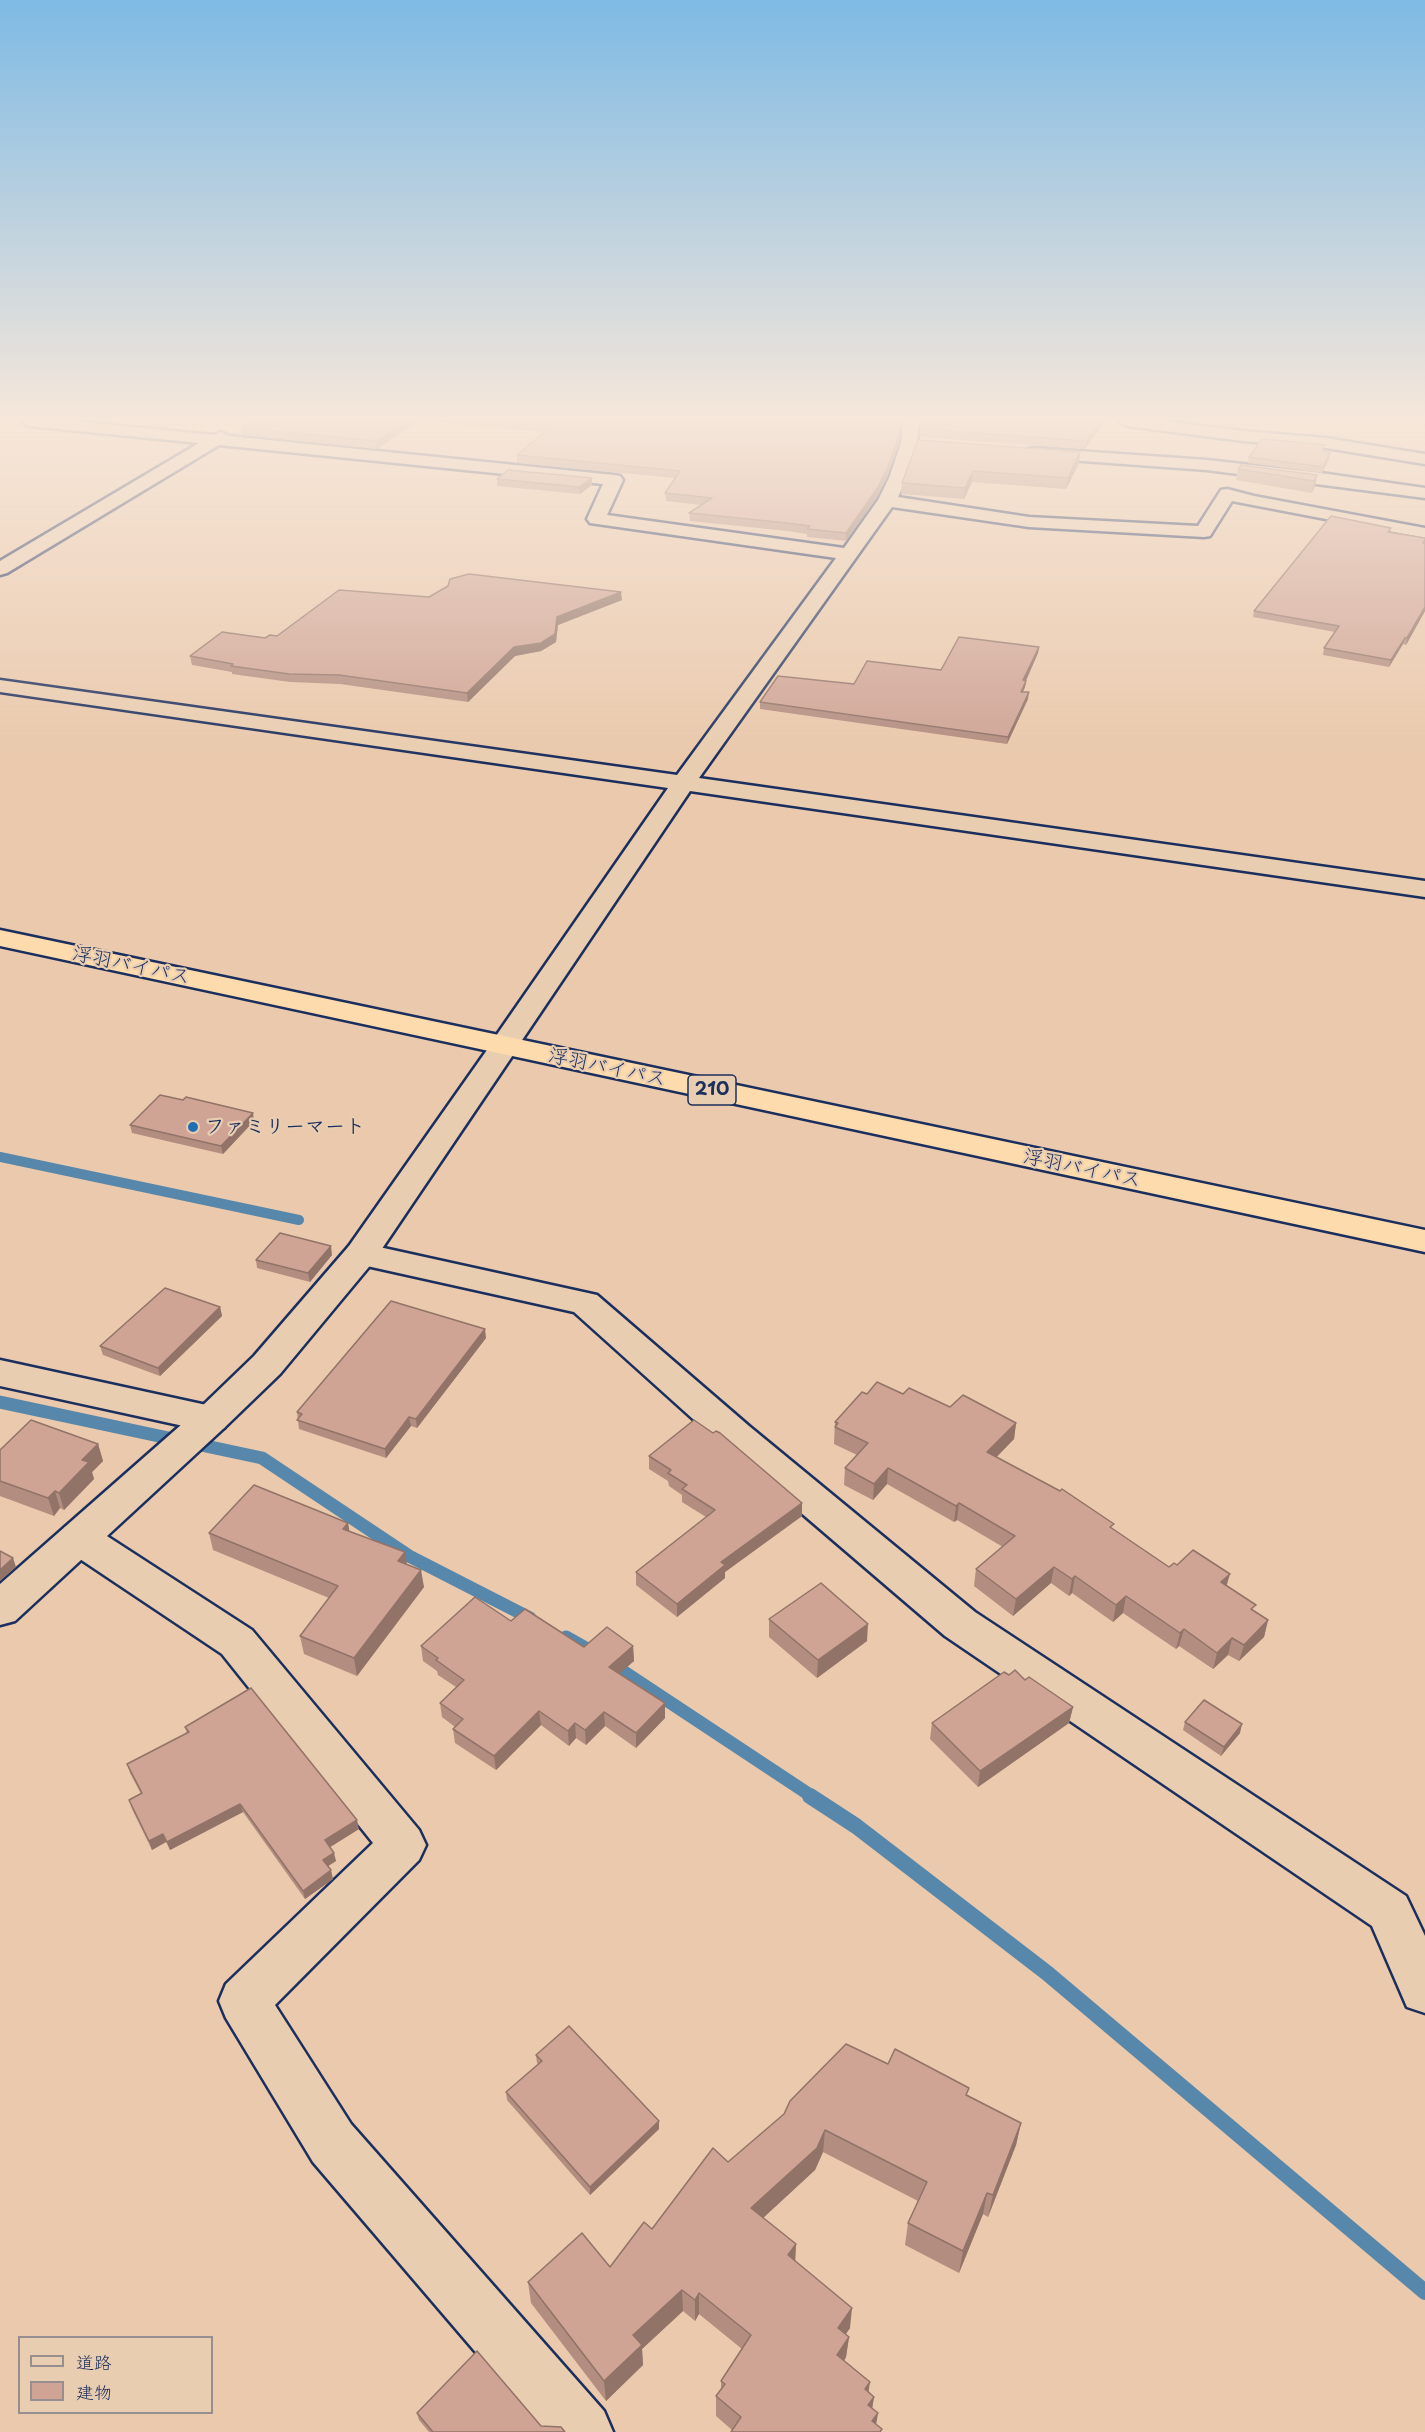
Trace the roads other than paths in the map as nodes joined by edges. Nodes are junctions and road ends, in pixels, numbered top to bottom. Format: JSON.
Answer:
{"nodes":[{"id":1,"x":58,"y":534,"type":"edge"},
{"id":2,"x":707,"y":534,"type":"edge"},
{"id":3,"x":861,"y":534,"type":"edge"},
{"id":4,"x":847,"y":554,"type":"junction"},
{"id":5,"x":0,"y":569,"type":"edge"},
{"id":6,"x":0,"y":686,"type":"edge"},
{"id":7,"x":684,"y":783,"type":"junction"},
{"id":8,"x":1425,"y":889,"type":"edge"},
{"id":9,"x":0,"y":938,"type":"edge"},
{"id":10,"x":504,"y":1046,"type":"junction"},
{"id":11,"x":1425,"y":1241,"type":"edge"},
{"id":12,"x":361,"y":1254,"type":"junction"},
{"id":13,"x":0,"y":1373,"type":"edge"},
{"id":14,"x":211,"y":1419,"type":"junction"},
{"id":15,"x":79,"y":1538,"type":"junction"},
{"id":16,"x":0,"y":1609,"type":"edge"},
{"id":17,"x":1425,"y":1990,"type":"edge"},
{"id":18,"x":583,"y":2432,"type":"edge"}],
"edges":[{"from":1,"to":5,"type":"street"},
{"from":2,"to":4,"type":"street"},
{"from":3,"to":4,"type":"street"},
{"from":4,"to":7,"type":"street"},
{"from":6,"to":7,"type":"street"},
{"from":7,"to":8,"type":"street"},
{"from":7,"to":10,"type":"street"},
{"from":9,"to":10,"type":"highway","name":"浮羽バイパス","number":"210"},
{"from":10,"to":11,"type":"highway","name":"浮羽バイパス","number":"210"},
{"from":10,"to":12,"type":"street"},
{"from":12,"to":14,"type":"street"},
{"from":12,"to":17,"type":"street"},
{"from":13,"to":14,"type":"street"},
{"from":14,"to":15,"type":"street"},
{"from":15,"to":16,"type":"street"},
{"from":15,"to":18,"type":"street"}]}
